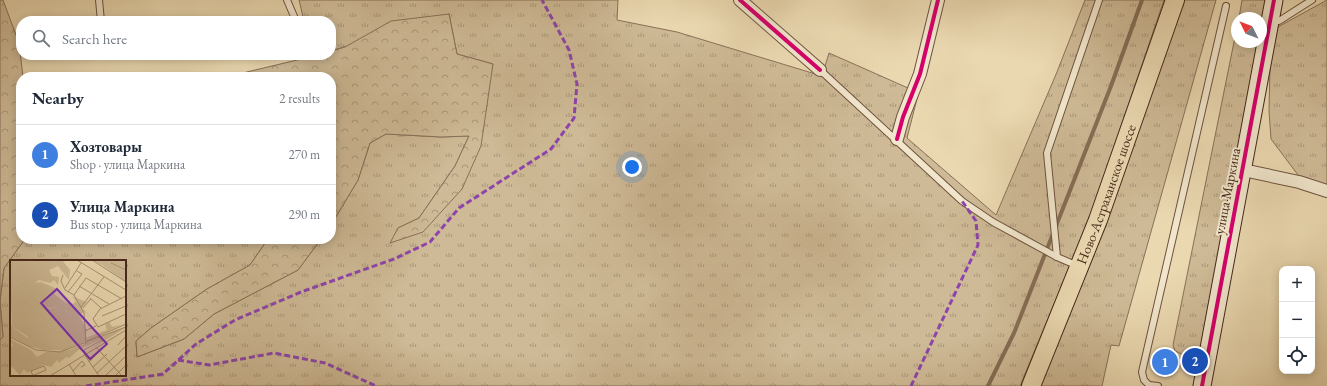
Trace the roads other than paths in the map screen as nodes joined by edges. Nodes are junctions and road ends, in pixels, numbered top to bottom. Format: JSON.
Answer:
{"nodes":[{"id":1,"x":99,"y":0,"type":"edge"},
{"id":2,"x":287,"y":0,"type":"edge"},
{"id":3,"x":740,"y":0,"type":"edge"},
{"id":4,"x":938,"y":0,"type":"edge"},
{"id":5,"x":1099,"y":0,"type":"edge"},
{"id":6,"x":1175,"y":0,"type":"edge"},
{"id":7,"x":1274,"y":0,"type":"edge"},
{"id":8,"x":1312,"y":0,"type":"edge"},
{"id":9,"x":1226,"y":6,"type":"dead end"},
{"id":10,"x":101,"y":16,"type":"edge"},
{"id":11,"x":294,"y":16,"type":"edge"},
{"id":12,"x":1270,"y":21,"type":"junction"},
{"id":13,"x":820,"y":70,"type":"joint"},
{"id":14,"x":897,"y":139,"type":"junction"},
{"id":15,"x":1243,"y":170,"type":"junction"},
{"id":16,"x":1327,"y":191,"type":"edge"},
{"id":17,"x":1057,"y":257,"type":"junction"},
{"id":18,"x":1079,"y":266,"type":"junction"},
{"id":19,"x":1031,"y":386,"type":"edge"},
{"id":20,"x":1158,"y":386,"type":"edge"},
{"id":21,"x":1202,"y":386,"type":"edge"}],
"edges":[{"from":1,"to":10,"type":"lane"},
{"from":2,"to":11,"type":"lane"},
{"from":3,"to":13,"type":"street"},
{"from":4,"to":14,"type":"street"},
{"from":5,"to":17,"type":"lane"},
{"from":6,"to":18,"type":"main road","name":"Ново-Астраханское шоссе"},
{"from":7,"to":12,"type":"street","name":"улица Маркина"},
{"from":8,"to":12,"type":"lane"},
{"from":9,"to":20,"type":"lane"},
{"from":12,"to":15,"type":"street","name":"улица Маркина"},
{"from":13,"to":14,"type":"lane"},
{"from":14,"to":17,"type":"lane"},
{"from":15,"to":16,"type":"street"},
{"from":15,"to":21,"type":"street","name":"улица Маркина"},
{"from":17,"to":18,"type":"lane"},
{"from":18,"to":19,"type":"main road","name":"Ново-Астраханское шоссе"}]}
